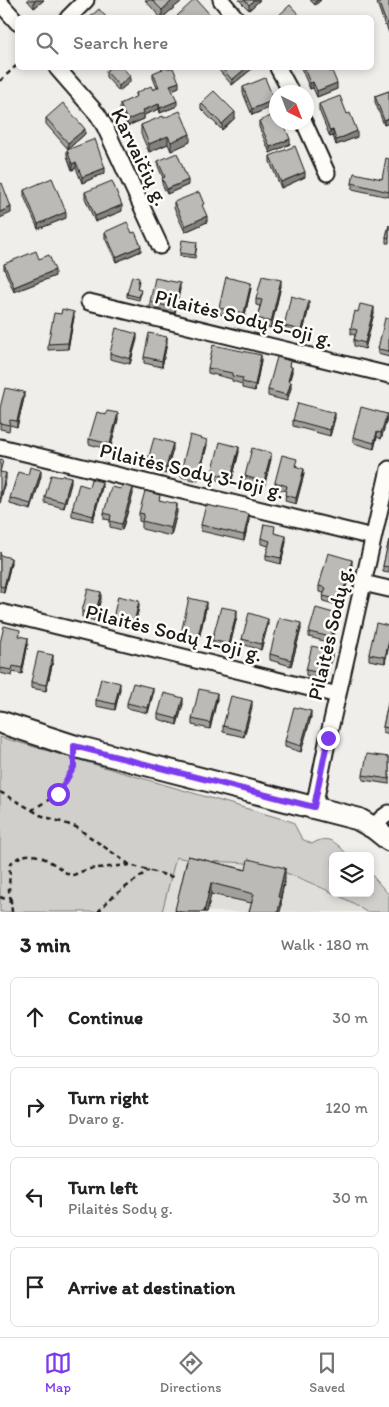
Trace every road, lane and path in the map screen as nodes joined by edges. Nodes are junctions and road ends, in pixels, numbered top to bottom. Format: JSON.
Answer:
{"nodes":[{"id":1,"x":86,"y":0,"type":"edge"},
{"id":2,"x":221,"y":0,"type":"edge"},
{"id":3,"x":0,"y":3,"type":"edge"},
{"id":4,"x":71,"y":15,"type":"edge"},
{"id":5,"x":234,"y":15,"type":"edge"},
{"id":6,"x":15,"y":20,"type":"edge"},
{"id":7,"x":15,"y":67,"type":"edge"},
{"id":8,"x":59,"y":70,"type":"edge"},
{"id":9,"x":279,"y":70,"type":"edge"},
{"id":10,"x":0,"y":81,"type":"edge"},
{"id":11,"x":287,"y":85,"type":"edge"},
{"id":12,"x":308,"y":130,"type":"edge"},
{"id":13,"x":327,"y":173,"type":"dead end"},
{"id":14,"x":160,"y":246,"type":"dead end"},
{"id":15,"x":89,"y":302,"type":"dead end"},
{"id":16,"x":389,"y":375,"type":"edge"},
{"id":17,"x":0,"y":447,"type":"edge"},
{"id":18,"x":389,"y":469,"type":"edge"},
{"id":19,"x":386,"y":498,"type":"edge"},
{"id":20,"x":373,"y":537,"type":"junction"},
{"id":21,"x":363,"y":584,"type":"junction"},
{"id":22,"x":389,"y":589,"type":"edge"},
{"id":23,"x":0,"y":612,"type":"edge"},
{"id":24,"x":338,"y":695,"type":"junction"},
{"id":25,"x":0,"y":722,"type":"edge"},
{"id":26,"x":74,"y":746,"type":"junction"},
{"id":27,"x":0,"y":792,"type":"edge"},
{"id":28,"x":314,"y":807,"type":"junction"},
{"id":29,"x":32,"y":810,"type":"junction"},
{"id":30,"x":384,"y":827,"type":"edge"},
{"id":31,"x":130,"y":865,"type":"junction"},
{"id":32,"x":150,"y":870,"type":"junction"},
{"id":33,"x":176,"y":878,"type":"dead end"},
{"id":34,"x":0,"y":897,"type":"edge"},
{"id":35,"x":11,"y":901,"type":"junction"},
{"id":36,"x":12,"y":912,"type":"edge"},
{"id":37,"x":98,"y":912,"type":"edge"}],
"edges":[{"from":1,"to":4,"type":"street"},
{"from":2,"to":5,"type":"street"},
{"from":3,"to":6,"type":"street"},
{"from":7,"to":10,"type":"path"},
{"from":8,"to":14,"type":"street","name":"Karvaičių g."},
{"from":9,"to":11,"type":"street"},
{"from":12,"to":13,"type":"street"},
{"from":15,"to":16,"type":"street","name":"Pilaitės Sodų 5-oji g."},
{"from":17,"to":20,"type":"street","name":"Pilaitės Sodų 3-ioji g."},
{"from":18,"to":19,"type":"street","name":"Pilaitės Sodų g."},
{"from":19,"to":20,"type":"street","name":"Pilaitės Sodų g."},
{"from":20,"to":21,"type":"street","name":"Pilaitės Sodų g."},
{"from":21,"to":22,"type":"street"},
{"from":21,"to":24,"type":"street","name":"Pilaitės Sodų g."},
{"from":23,"to":24,"type":"street","name":"Pilaitės Sodų 1-oji g."},
{"from":24,"to":28,"type":"street","name":"Pilaitės Sodų g."},
{"from":25,"to":26,"type":"main road"},
{"from":26,"to":28,"type":"main road"},
{"from":26,"to":29,"type":"path"},
{"from":27,"to":29,"type":"path"},
{"from":28,"to":30,"type":"main road"},
{"from":29,"to":31,"type":"path"},
{"from":31,"to":32,"type":"path"},
{"from":31,"to":35,"type":"path"},
{"from":32,"to":33,"type":"path"},
{"from":32,"to":37,"type":"path"},
{"from":34,"to":35,"type":"path"},
{"from":35,"to":36,"type":"path"}]}
